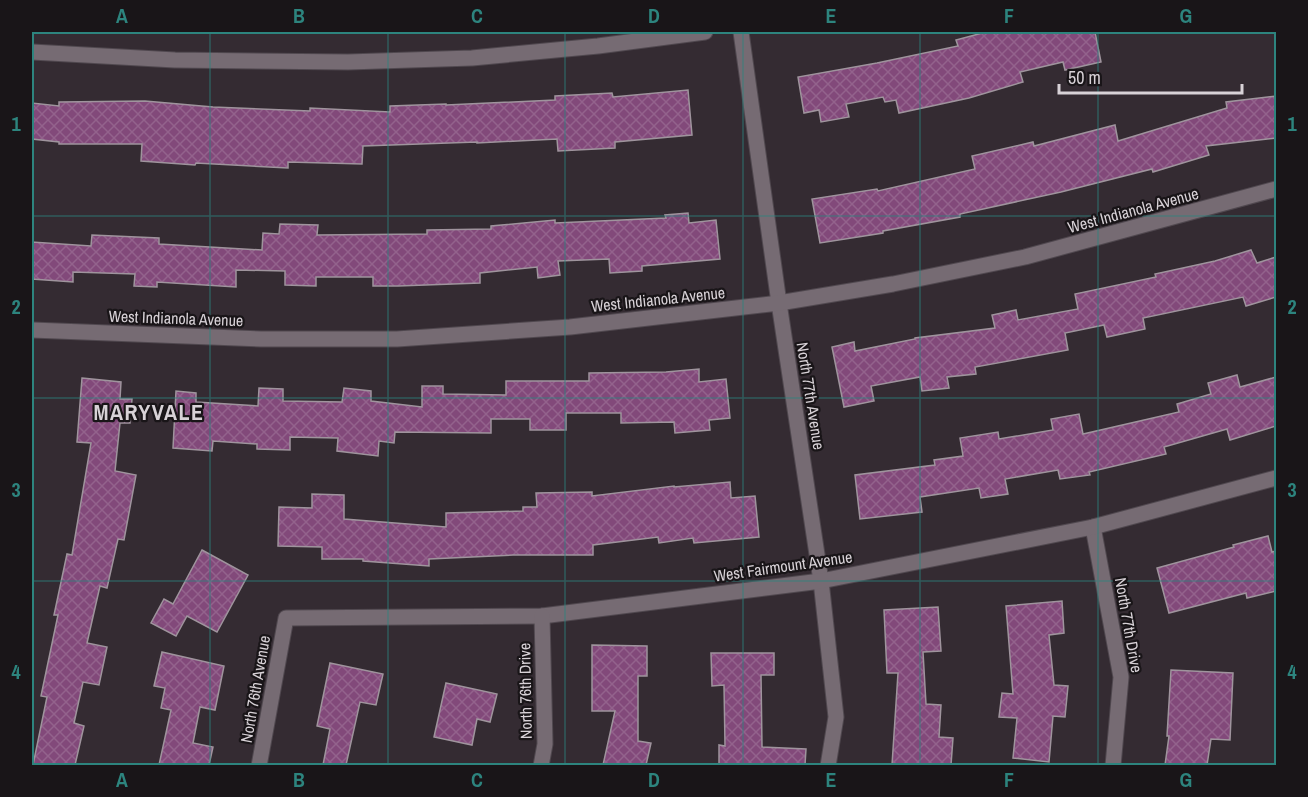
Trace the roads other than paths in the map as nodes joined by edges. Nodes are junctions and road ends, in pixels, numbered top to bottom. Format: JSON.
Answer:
{"nodes":[{"id":1,"x":705,"y":32,"type":"edge"},
{"id":2,"x":741,"y":32,"type":"edge"},
{"id":3,"x":32,"y":52,"type":"edge"},
{"id":4,"x":1276,"y":189,"type":"edge"},
{"id":5,"x":779,"y":303,"type":"junction"},
{"id":6,"x":32,"y":330,"type":"edge"},
{"id":7,"x":32,"y":336,"type":"edge"},
{"id":8,"x":1276,"y":478,"type":"edge"},
{"id":9,"x":1093,"y":526,"type":"junction"},
{"id":10,"x":821,"y":581,"type":"junction"},
{"id":11,"x":542,"y":616,"type":"junction"},
{"id":12,"x":286,"y":618,"type":"joint"},
{"id":13,"x":260,"y":765,"type":"edge"},
{"id":14,"x":541,"y":765,"type":"edge"},
{"id":15,"x":828,"y":765,"type":"edge"},
{"id":16,"x":1113,"y":765,"type":"edge"}],
"edges":[{"from":1,"to":3,"type":"street"},
{"from":2,"to":5,"type":"street","name":"North 77th Avenue"},
{"from":4,"to":5,"type":"street","name":"West Indianola Avenue"},
{"from":5,"to":6,"type":"street","name":"West Indianola Avenue"},
{"from":5,"to":10,"type":"street","name":"North 77th Avenue"},
{"from":6,"to":7,"type":"street"},
{"from":8,"to":9,"type":"street","name":"West Fairmount Avenue"},
{"from":9,"to":10,"type":"street","name":"West Fairmount Avenue"},
{"from":9,"to":16,"type":"street","name":"North 77th Drive"},
{"from":10,"to":11,"type":"street","name":"West Fairmount Avenue"},
{"from":10,"to":15,"type":"street","name":"North 77th Avenue"},
{"from":11,"to":12,"type":"street","name":"West Fairmount Avenue"},
{"from":11,"to":14,"type":"street","name":"North 76th Drive"},
{"from":12,"to":13,"type":"street","name":"North 76th Avenue"}]}
